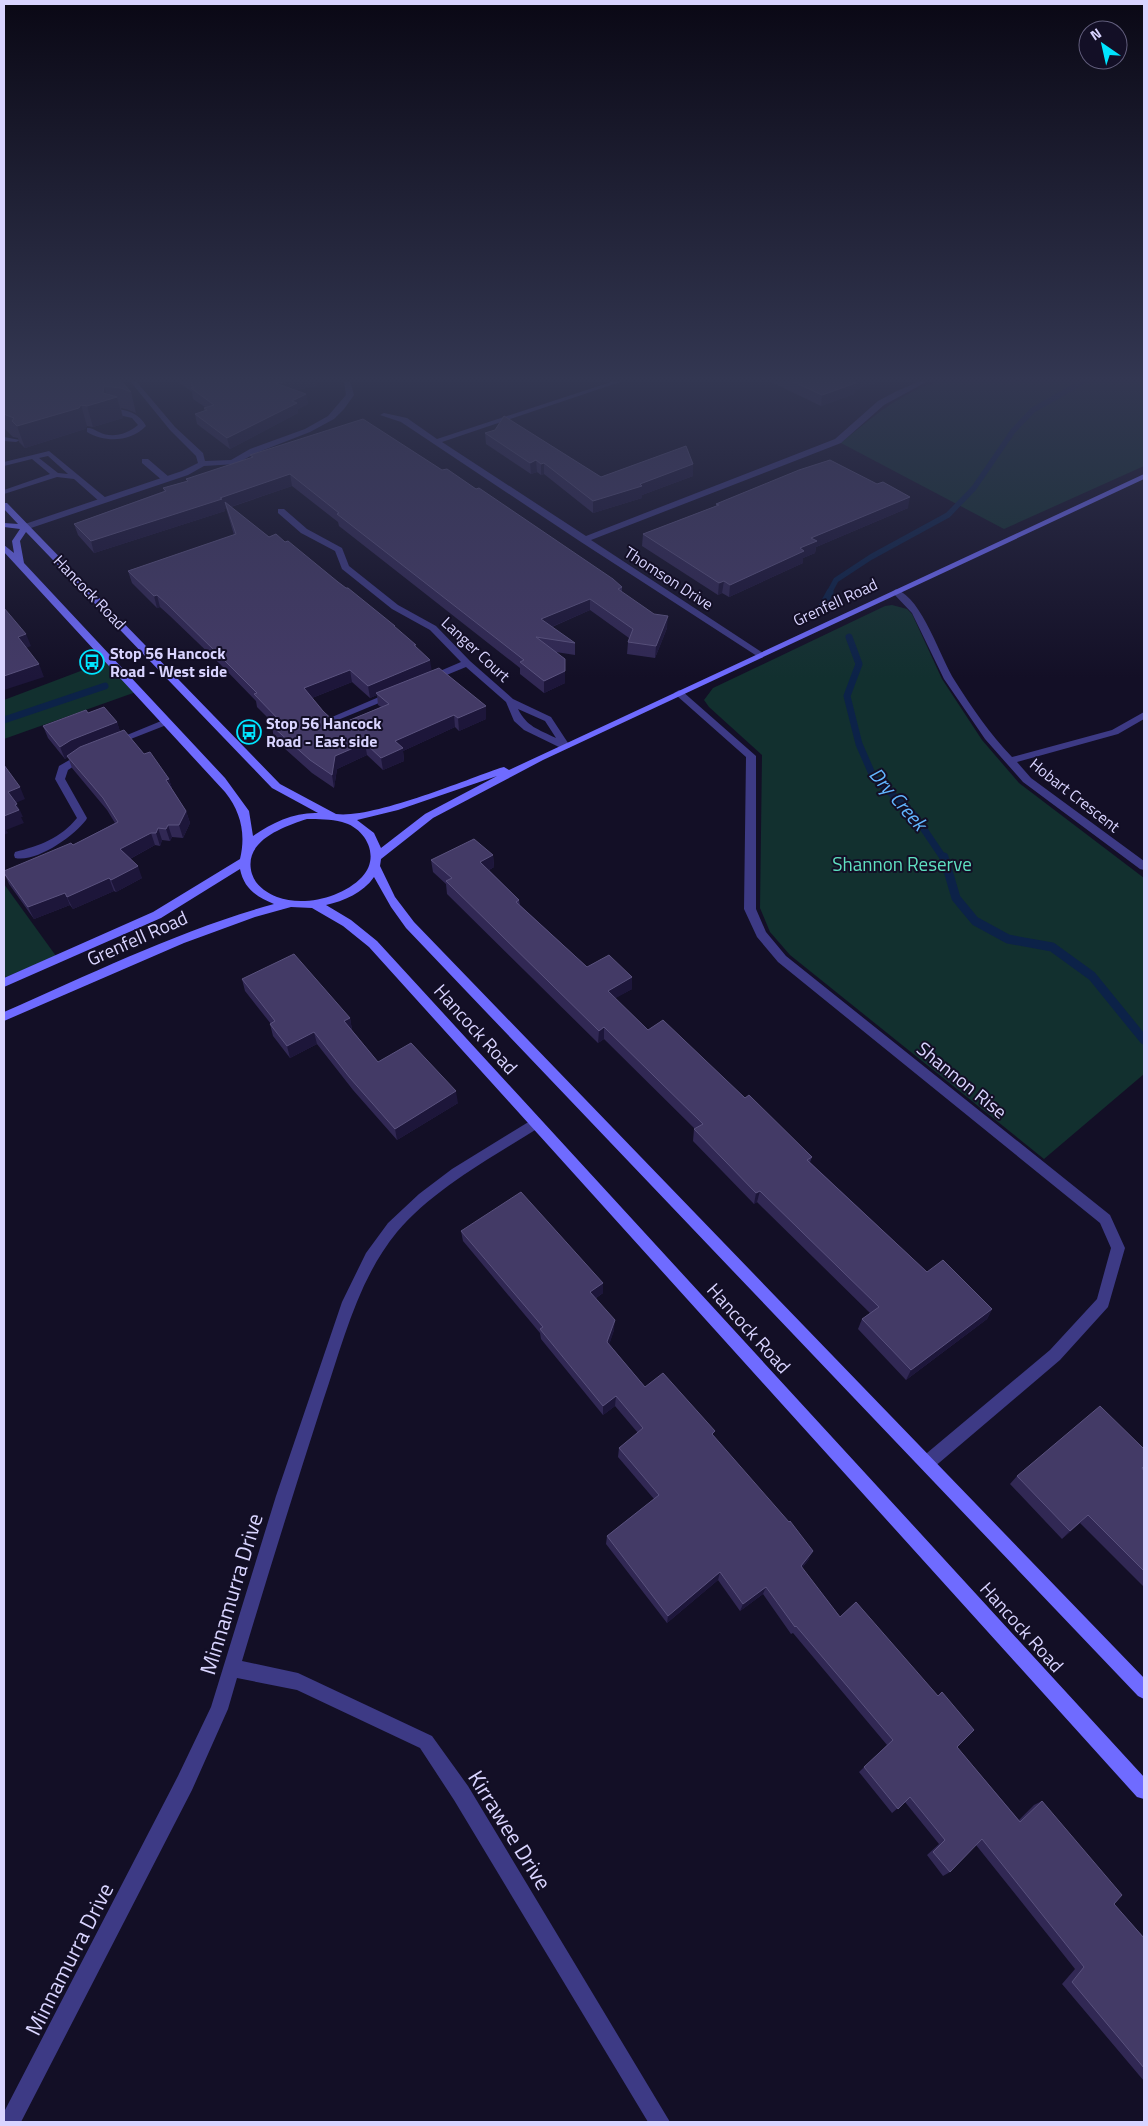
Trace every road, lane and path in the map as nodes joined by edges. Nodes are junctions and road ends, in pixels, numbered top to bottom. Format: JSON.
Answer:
{"nodes":[{"id":1,"x":37,"y":480,"type":"edge"},
{"id":2,"x":80,"y":480,"type":"edge"},
{"id":3,"x":162,"y":480,"type":"edge"},
{"id":4,"x":493,"y":480,"type":"edge"},
{"id":5,"x":737,"y":480,"type":"edge"},
{"id":6,"x":1135,"y":480,"type":"edge"},
{"id":7,"x":4,"y":492,"type":"edge"},
{"id":8,"x":103,"y":500,"type":"junction"},
{"id":9,"x":4,"y":505,"type":"edge"},
{"id":10,"x":281,"y":511,"type":"dead end"},
{"id":11,"x":4,"y":525,"type":"edge"},
{"id":12,"x":25,"y":527,"type":"junction"},
{"id":13,"x":584,"y":540,"type":"junction"},
{"id":14,"x":4,"y":547,"type":"edge"},
{"id":15,"x":20,"y":564,"type":"junction"},
{"id":16,"x":896,"y":592,"type":"junction"},
{"id":17,"x":760,"y":655,"type":"junction"},
{"id":18,"x":467,"y":664,"type":"junction"},
{"id":19,"x":421,"y":682,"type":"edge"},
{"id":20,"x":403,"y":690,"type":"edge"},
{"id":21,"x":679,"y":693,"type":"junction"},
{"id":22,"x":510,"y":701,"type":"junction"},
{"id":23,"x":1144,"y":715,"type":"edge"},
{"id":24,"x":330,"y":720,"type":"edge"},
{"id":25,"x":166,"y":722,"type":"junction"},
{"id":26,"x":108,"y":745,"type":"edge"},
{"id":27,"x":565,"y":746,"type":"junction"},
{"id":28,"x":92,"y":751,"type":"edge"},
{"id":29,"x":539,"y":758,"type":"junction"},
{"id":30,"x":1010,"y":761,"type":"junction"},
{"id":31,"x":332,"y":816,"type":"junction"},
{"id":32,"x":346,"y":819,"type":"junction"},
{"id":33,"x":19,"y":855,"type":"dead end"},
{"id":34,"x":247,"y":856,"type":"junction"},
{"id":35,"x":376,"y":862,"type":"junction"},
{"id":36,"x":1144,"y":866,"type":"edge"},
{"id":37,"x":289,"y":904,"type":"junction"},
{"id":38,"x":315,"y":904,"type":"junction"},
{"id":39,"x":4,"y":983,"type":"edge"},
{"id":40,"x":4,"y":1017,"type":"edge"},
{"id":41,"x":535,"y":1124,"type":"junction"},
{"id":42,"x":927,"y":1463,"type":"junction"},
{"id":43,"x":232,"y":1668,"type":"junction"},
{"id":44,"x":1144,"y":1690,"type":"edge"},
{"id":45,"x":1144,"y":1790,"type":"edge"},
{"id":46,"x":10,"y":2122,"type":"edge"},
{"id":47,"x":660,"y":2122,"type":"edge"}],
"edges":[{"from":1,"to":7,"type":"street"},
{"from":2,"to":8,"type":"street"},
{"from":3,"to":8,"type":"street"},
{"from":4,"to":13,"type":"street","name":"Thomson Drive"},
{"from":5,"to":13,"type":"street"},
{"from":6,"to":16,"type":"main road","name":"Grenfell Road"},
{"from":8,"to":12,"type":"street"},
{"from":9,"to":12,"type":"main road","name":"Hancock Road"},
{"from":10,"to":18,"type":"street","name":"Langer Court"},
{"from":11,"to":12,"type":"main road"},
{"from":12,"to":15,"type":"main road"},
{"from":12,"to":31,"type":"main road","name":"Hancock Road"},
{"from":13,"to":17,"type":"street","name":"Thomson Drive"},
{"from":14,"to":15,"type":"main road","name":"Hancock Road"},
{"from":15,"to":25,"type":"main road","name":"Hancock Road"},
{"from":16,"to":17,"type":"main road","name":"Grenfell Road"},
{"from":16,"to":30,"type":"street","name":"Hobart Crescent"},
{"from":17,"to":21,"type":"main road","name":"Grenfell Road"},
{"from":18,"to":19,"type":"street"},
{"from":18,"to":22,"type":"street","name":"Langer Court"},
{"from":20,"to":24,"type":"street"},
{"from":21,"to":27,"type":"main road","name":"Grenfell Road"},
{"from":21,"to":42,"type":"street","name":"Shannon Rise"},
{"from":22,"to":27,"type":"street","name":"Langer Court"},
{"from":22,"to":27,"type":"street","name":"Langer Court"},
{"from":23,"to":30,"type":"street"},
{"from":25,"to":26,"type":"street"},
{"from":25,"to":34,"type":"main road","name":"Hancock Road"},
{"from":27,"to":29,"type":"main road","name":"Grenfell Road"},
{"from":28,"to":33,"type":"street"},
{"from":29,"to":32,"type":"main road","name":"Grenfell Road"},
{"from":29,"to":35,"type":"main road","name":"Grenfell Road"},
{"from":30,"to":36,"type":"street","name":"Hobart Crescent"},
{"from":31,"to":32,"type":"main road"},
{"from":31,"to":34,"type":"main road"},
{"from":32,"to":35,"type":"main road"},
{"from":34,"to":37,"type":"main road"},
{"from":34,"to":39,"type":"main road","name":"Grenfell Road"},
{"from":35,"to":38,"type":"main road"},
{"from":35,"to":42,"type":"main road","name":"Hancock Road"},
{"from":37,"to":38,"type":"main road"},
{"from":37,"to":40,"type":"main road","name":"Grenfell Road"},
{"from":38,"to":41,"type":"main road","name":"Hancock Road"},
{"from":41,"to":43,"type":"street","name":"Minnamurra Drive"},
{"from":41,"to":45,"type":"main road","name":"Hancock Road"},
{"from":42,"to":44,"type":"main road","name":"Hancock Road"},
{"from":43,"to":46,"type":"street","name":"Minnamurra Drive"},
{"from":43,"to":47,"type":"street","name":"Kirrawee Drive"}]}
